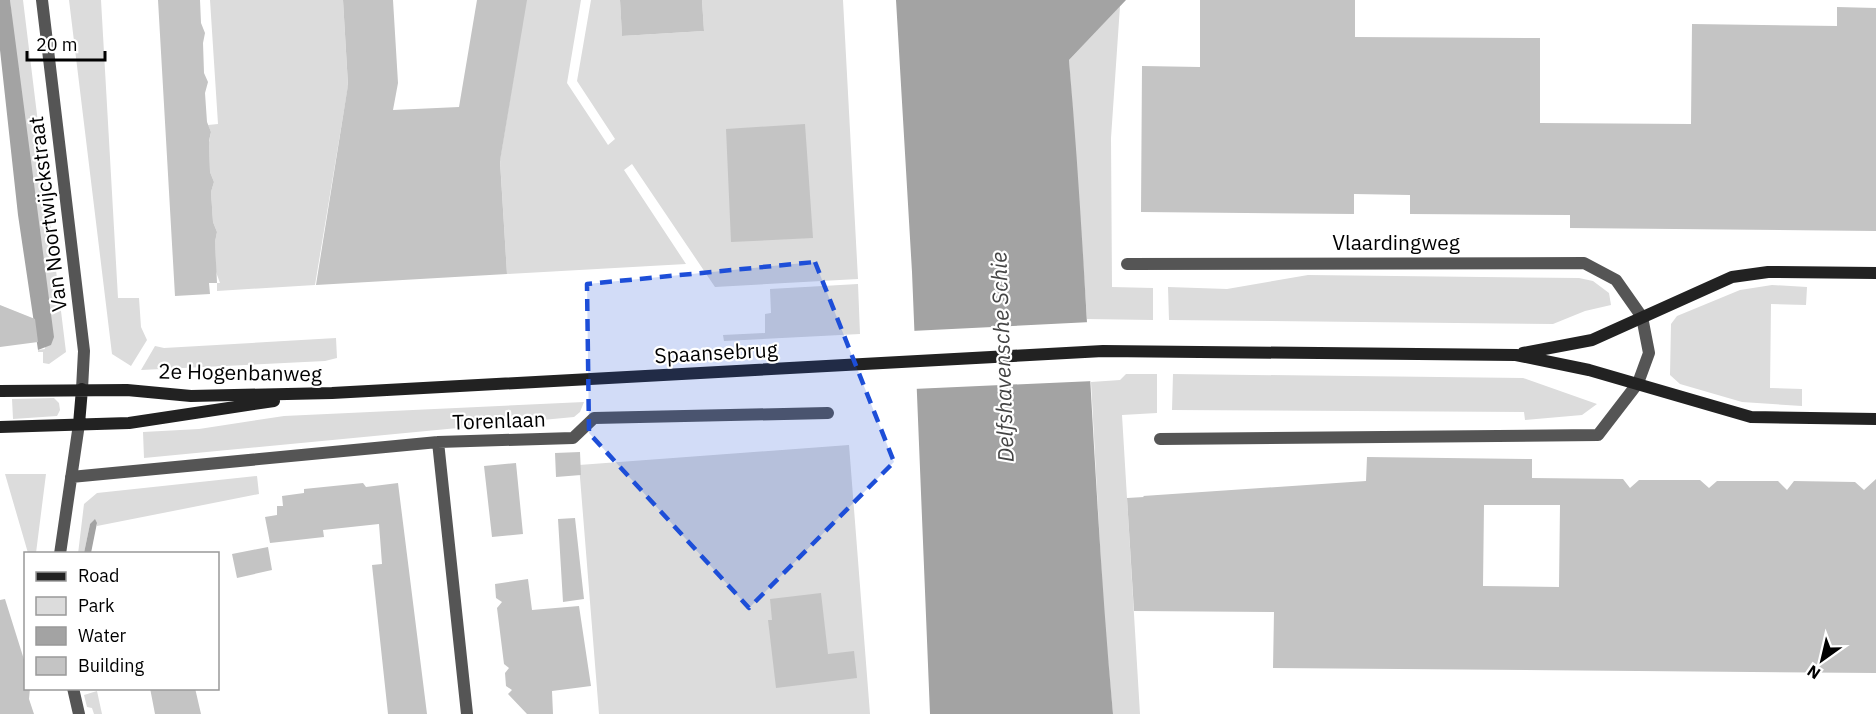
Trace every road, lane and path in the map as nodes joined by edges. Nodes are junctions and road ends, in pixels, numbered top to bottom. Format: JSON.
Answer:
{"nodes":[{"id":1,"x":42,"y":0,"type":"edge"},
{"id":2,"x":1127,"y":264,"type":"dead end"},
{"id":3,"x":1876,"y":273,"type":"edge"},
{"id":4,"x":1642,"y":317,"type":"junction"},
{"id":5,"x":1516,"y":355,"type":"junction"},
{"id":6,"x":1638,"y":382,"type":"junction"},
{"id":7,"x":82,"y":389,"type":"junction"},
{"id":8,"x":0,"y":391,"type":"edge"},
{"id":9,"x":332,"y":393,"type":"junction"},
{"id":10,"x":828,"y":413,"type":"dead end"},
{"id":11,"x":1876,"y":419,"type":"edge"},
{"id":12,"x":79,"y":424,"type":"junction"},
{"id":13,"x":0,"y":427,"type":"edge"},
{"id":14,"x":1160,"y":439,"type":"dead end"},
{"id":15,"x":438,"y":442,"type":"junction"},
{"id":16,"x":71,"y":477,"type":"junction"},
{"id":17,"x":60,"y":552,"type":"edge"},
{"id":18,"x":73,"y":690,"type":"edge"},
{"id":19,"x":79,"y":714,"type":"edge"},
{"id":20,"x":467,"y":714,"type":"edge"}],
"edges":[{"from":1,"to":7,"type":"street","name":"Van Noortwijckstraat"},
{"from":2,"to":4,"type":"street","name":"Vlaardingweg"},
{"from":3,"to":4,"type":"street"},
{"from":4,"to":5,"type":"street"},
{"from":4,"to":6,"type":"street","name":"Vlaardingweg"},
{"from":5,"to":6,"type":"street"},
{"from":5,"to":9,"type":"street","name":"Spaansebrug"},
{"from":6,"to":11,"type":"street"},
{"from":6,"to":14,"type":"street","name":"Vlaardingweg"},
{"from":7,"to":8,"type":"street","name":"2e Hogenbanweg"},
{"from":7,"to":9,"type":"street","name":"2e Hogenbanweg"},
{"from":7,"to":12,"type":"street","name":"Van Noortwijckstraat"},
{"from":9,"to":12,"type":"street","name":"2e Hogenbanweg"},
{"from":10,"to":15,"type":"street","name":"Torenlaan"},
{"from":12,"to":13,"type":"street","name":"2e Hogenbanweg"},
{"from":12,"to":16,"type":"street"},
{"from":15,"to":16,"type":"street"},
{"from":15,"to":20,"type":"street","name":"Torenlaan"},
{"from":16,"to":17,"type":"street"},
{"from":18,"to":19,"type":"street"}]}
